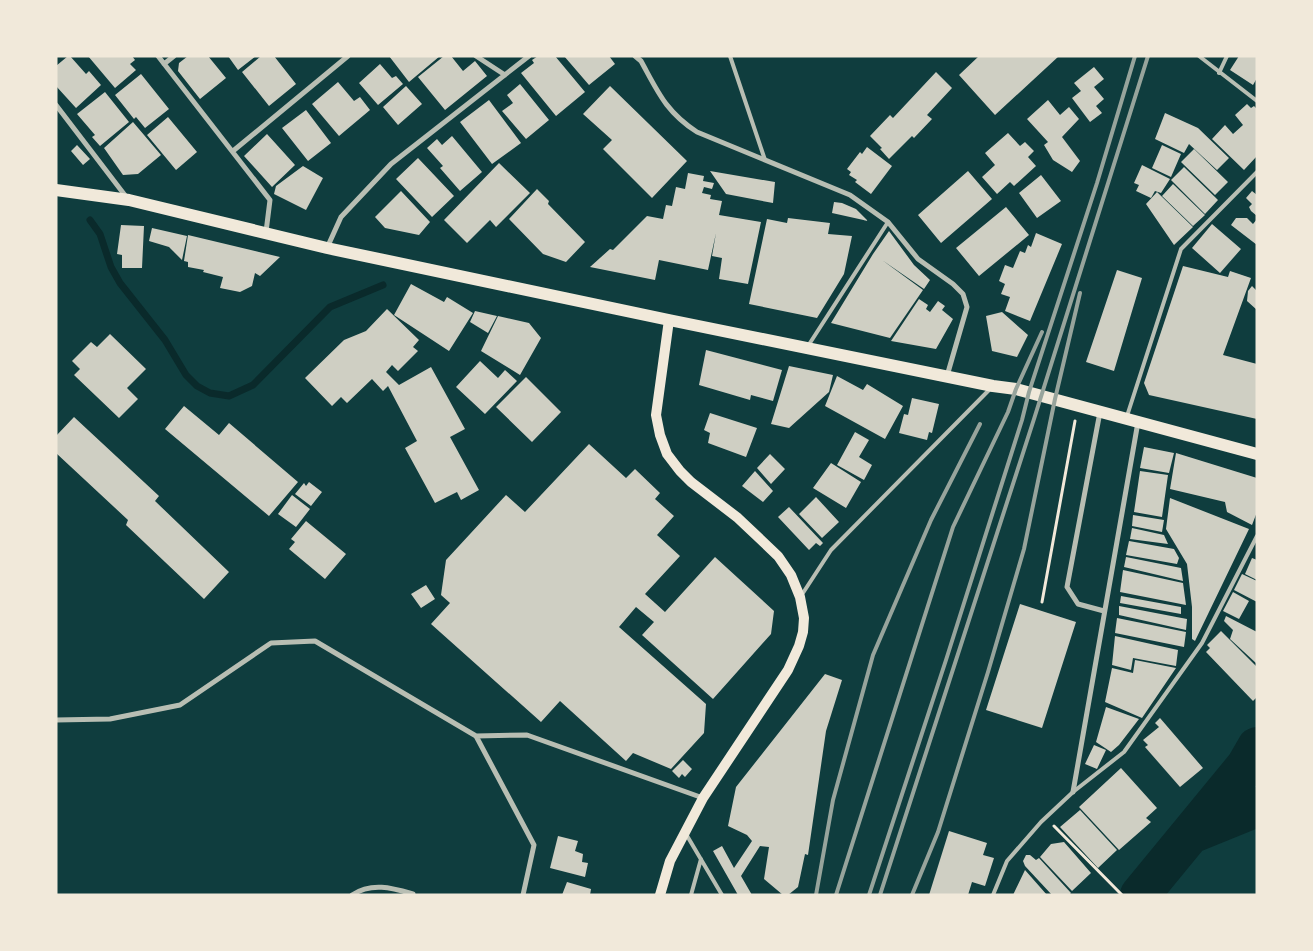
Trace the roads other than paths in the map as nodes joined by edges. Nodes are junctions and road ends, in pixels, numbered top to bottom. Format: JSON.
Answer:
{"nodes":[{"id":1,"x":158,"y":56,"type":"edge"},
{"id":2,"x":174,"y":56,"type":"edge"},
{"id":3,"x":348,"y":56,"type":"edge"},
{"id":4,"x":476,"y":56,"type":"edge"},
{"id":5,"x":529,"y":56,"type":"edge"},
{"id":6,"x":635,"y":56,"type":"edge"},
{"id":7,"x":730,"y":56,"type":"edge"},
{"id":8,"x":1199,"y":56,"type":"edge"},
{"id":9,"x":1227,"y":56,"type":"edge"},
{"id":10,"x":643,"y":59,"type":"edge"},
{"id":11,"x":164,"y":64,"type":"junction"},
{"id":12,"x":1219,"y":73,"type":"junction"},
{"id":13,"x":505,"y":75,"type":"junction"},
{"id":14,"x":1257,"y":101,"type":"edge"},
{"id":15,"x":56,"y":105,"type":"edge"},
{"id":16,"x":232,"y":152,"type":"junction"},
{"id":17,"x":765,"y":160,"type":"junction"},
{"id":18,"x":1257,"y":172,"type":"edge"},
{"id":19,"x":56,"y":190,"type":"edge"},
{"id":20,"x":129,"y":200,"type":"junction"},
{"id":21,"x":888,"y":222,"type":"junction"},
{"id":22,"x":266,"y":233,"type":"junction"},
{"id":23,"x":327,"y":248,"type":"junction"},
{"id":24,"x":669,"y":320,"type":"junction"},
{"id":25,"x":806,"y":348,"type":"junction"},
{"id":26,"x":947,"y":377,"type":"junction"},
{"id":27,"x":993,"y":386,"type":"junction"},
{"id":28,"x":1100,"y":412,"type":"junction"},
{"id":29,"x":1132,"y":420,"type":"junction"},
{"id":30,"x":1257,"y":454,"type":"edge"},
{"id":31,"x":1257,"y":536,"type":"edge"},
{"id":32,"x":800,"y":597,"type":"junction"},
{"id":33,"x":1104,"y":611,"type":"junction"},
{"id":34,"x":56,"y":720,"type":"edge"},
{"id":35,"x":476,"y":736,"type":"junction"},
{"id":36,"x":1073,"y":792,"type":"junction"},
{"id":37,"x":703,"y":798,"type":"junction"},
{"id":38,"x":685,"y":832,"type":"junction"},
{"id":39,"x":701,"y":859,"type":"junction"},
{"id":40,"x":413,"y":894,"type":"edge"},
{"id":41,"x":352,"y":895,"type":"edge"},
{"id":42,"x":523,"y":895,"type":"edge"},
{"id":43,"x":660,"y":895,"type":"edge"},
{"id":44,"x":691,"y":895,"type":"edge"},
{"id":45,"x":722,"y":895,"type":"edge"},
{"id":46,"x":993,"y":895,"type":"edge"}],
"edges":[{"from":1,"to":11,"type":"street"},
{"from":2,"to":11,"type":"street"},
{"from":3,"to":16,"type":"street"},
{"from":4,"to":13,"type":"street"},
{"from":5,"to":13,"type":"street"},
{"from":6,"to":10,"type":"street"},
{"from":7,"to":17,"type":"lane"},
{"from":8,"to":12,"type":"lane"},
{"from":9,"to":12,"type":"lane"},
{"from":10,"to":17,"type":"street"},
{"from":11,"to":16,"type":"street"},
{"from":12,"to":14,"type":"lane"},
{"from":13,"to":23,"type":"street"},
{"from":15,"to":20,"type":"street"},
{"from":16,"to":22,"type":"street"},
{"from":17,"to":21,"type":"street"},
{"from":18,"to":29,"type":"lane"},
{"from":19,"to":20,"type":"main road"},
{"from":20,"to":22,"type":"main road"},
{"from":21,"to":25,"type":"lane"},
{"from":21,"to":26,"type":"street"},
{"from":22,"to":23,"type":"main road"},
{"from":23,"to":24,"type":"main road"},
{"from":24,"to":25,"type":"main road"},
{"from":24,"to":32,"type":"main road"},
{"from":25,"to":26,"type":"main road"},
{"from":26,"to":27,"type":"main road"},
{"from":27,"to":28,"type":"main road"},
{"from":27,"to":32,"type":"lane"},
{"from":28,"to":29,"type":"main road"},
{"from":28,"to":33,"type":"street"},
{"from":29,"to":30,"type":"main road"},
{"from":29,"to":33,"type":"street"},
{"from":31,"to":36,"type":"lane"},
{"from":32,"to":37,"type":"main road"},
{"from":33,"to":36,"type":"street"},
{"from":34,"to":35,"type":"street"},
{"from":35,"to":37,"type":"street"},
{"from":35,"to":42,"type":"street"},
{"from":36,"to":46,"type":"lane"},
{"from":37,"to":38,"type":"main road"},
{"from":38,"to":39,"type":"lane"},
{"from":38,"to":43,"type":"main road"},
{"from":39,"to":44,"type":"lane"},
{"from":39,"to":45,"type":"lane"},
{"from":40,"to":41,"type":"street"}]}
